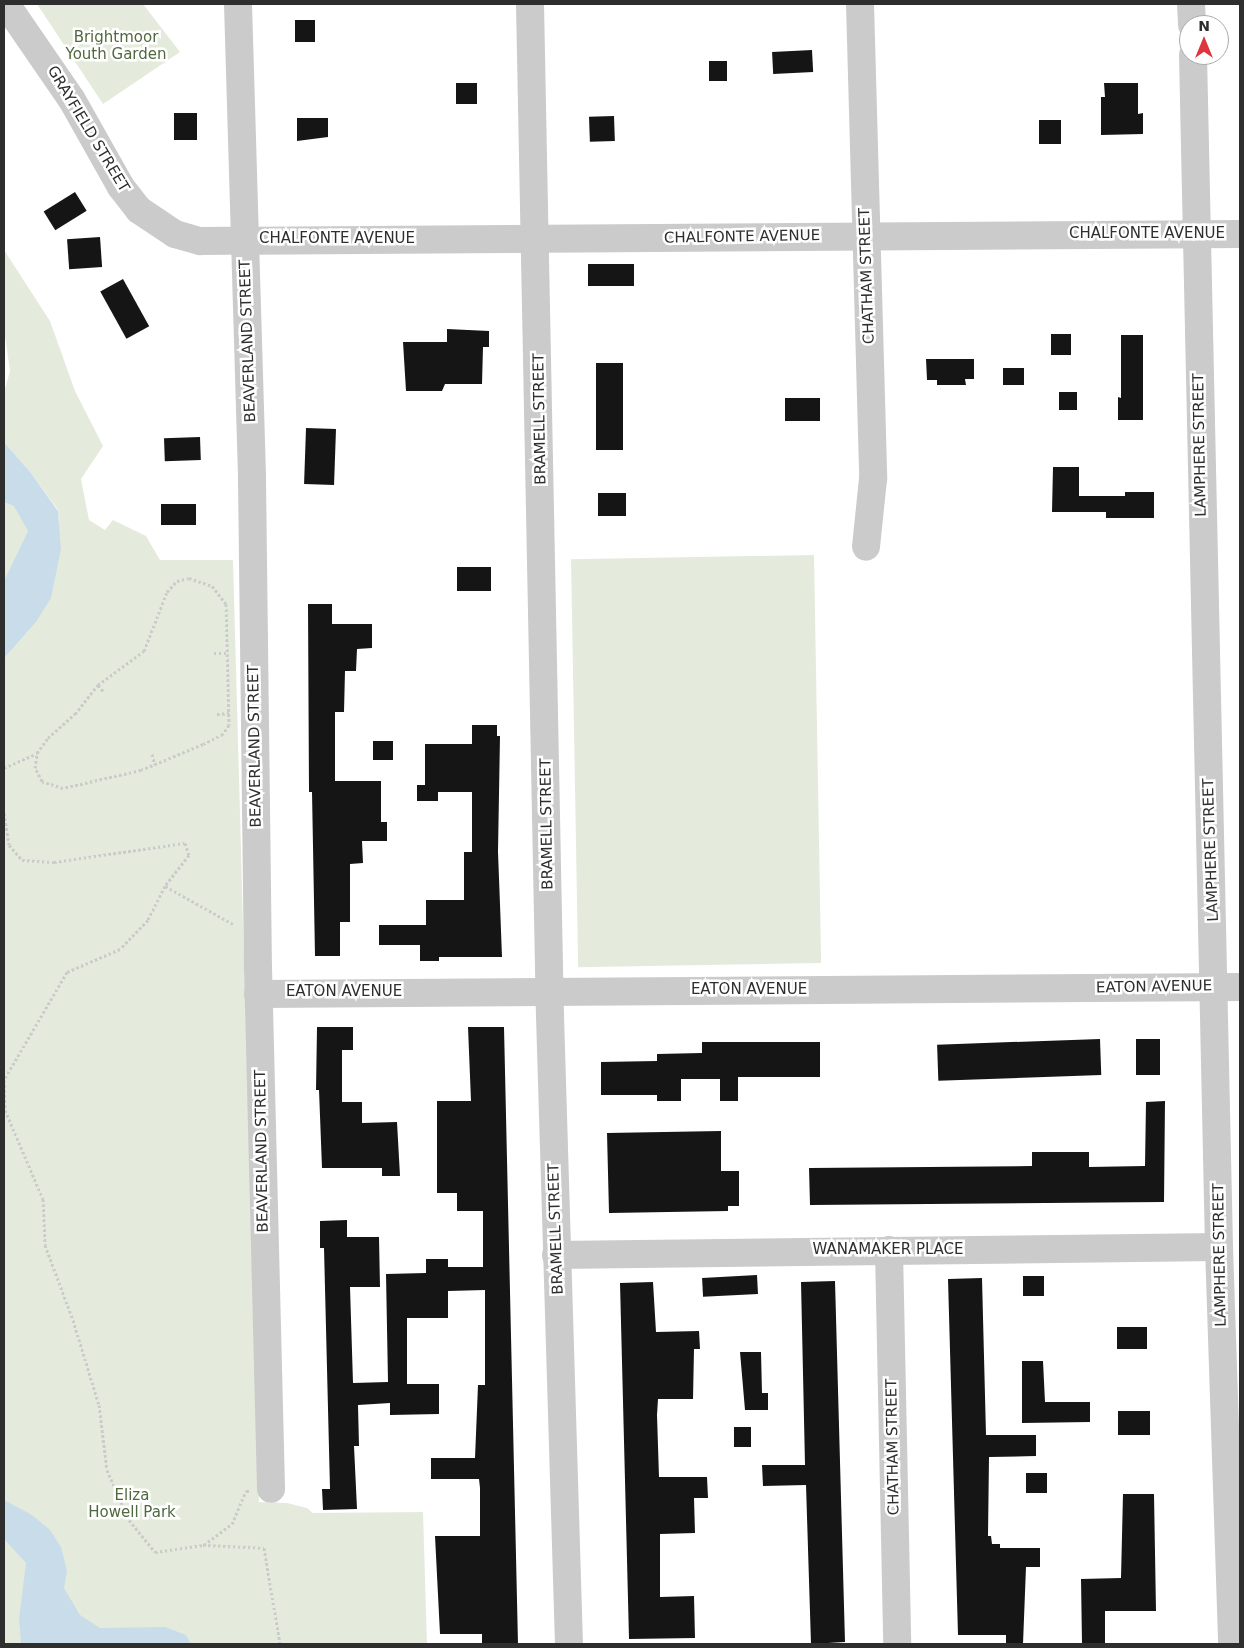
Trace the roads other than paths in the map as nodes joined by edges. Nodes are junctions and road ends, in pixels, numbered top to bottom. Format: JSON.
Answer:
{"nodes":[{"id":1,"x":6,"y":4,"type":"edge"},
{"id":2,"x":238,"y":4,"type":"edge"},
{"id":3,"x":530,"y":4,"type":"edge"},
{"id":4,"x":860,"y":4,"type":"edge"},
{"id":5,"x":1193,"y":65,"type":"edge"},
{"id":6,"x":1197,"y":234,"type":"junction"},
{"id":7,"x":1240,"y":234,"type":"edge"},
{"id":8,"x":865,"y":235,"type":"junction"},
{"id":9,"x":536,"y":238,"type":"junction"},
{"id":10,"x":244,"y":240,"type":"junction"},
{"id":11,"x":866,"y":547,"type":"dead end"},
{"id":12,"x":1228,"y":986,"type":"edge"},
{"id":13,"x":550,"y":992,"type":"junction"},
{"id":14,"x":258,"y":994,"type":"junction"},
{"id":15,"x":1219,"y":1247,"type":"junction"},
{"id":16,"x":889,"y":1250,"type":"junction"},
{"id":17,"x":556,"y":1255,"type":"junction"},
{"id":18,"x":271,"y":1489,"type":"road end"},
{"id":19,"x":568,"y":1644,"type":"edge"},
{"id":20,"x":897,"y":1644,"type":"edge"},
{"id":21,"x":1232,"y":1644,"type":"edge"}],
"edges":[{"from":1,"to":10,"type":"street","name":"GRAYFIELD STREET"},
{"from":2,"to":10,"type":"street","name":"BEAVERLAND STREET"},
{"from":3,"to":9,"type":"street","name":"BRAMELL STREET"},
{"from":4,"to":8,"type":"street","name":"CHATHAM STREET"},
{"from":5,"to":6,"type":"street","name":"LAMPHERE STREET"},
{"from":6,"to":7,"type":"street","name":"CHALFONTE AVENUE"},
{"from":6,"to":8,"type":"street","name":"CHALFONTE AVENUE"},
{"from":6,"to":12,"type":"street","name":"LAMPHERE STREET"},
{"from":8,"to":9,"type":"street","name":"CHALFONTE AVENUE"},
{"from":8,"to":11,"type":"street","name":"CHATHAM STREET"},
{"from":9,"to":10,"type":"street","name":"CHALFONTE AVENUE"},
{"from":9,"to":13,"type":"street","name":"BRAMELL STREET"},
{"from":10,"to":14,"type":"street","name":"BEAVERLAND STREET"},
{"from":12,"to":13,"type":"street","name":"EATON AVENUE"},
{"from":12,"to":15,"type":"street","name":"LAMPHERE STREET"},
{"from":13,"to":14,"type":"street","name":"EATON AVENUE"},
{"from":13,"to":17,"type":"street","name":"BRAMELL STREET"},
{"from":14,"to":18,"type":"street","name":"BEAVERLAND STREET"},
{"from":15,"to":16,"type":"street","name":"WANAMAKER PLACE"},
{"from":15,"to":21,"type":"street","name":"LAMPHERE STREET"},
{"from":16,"to":17,"type":"street","name":"WANAMAKER PLACE"},
{"from":16,"to":20,"type":"street","name":"CHATHAM STREET"},
{"from":17,"to":19,"type":"street","name":"BRAMELL STREET"}]}
